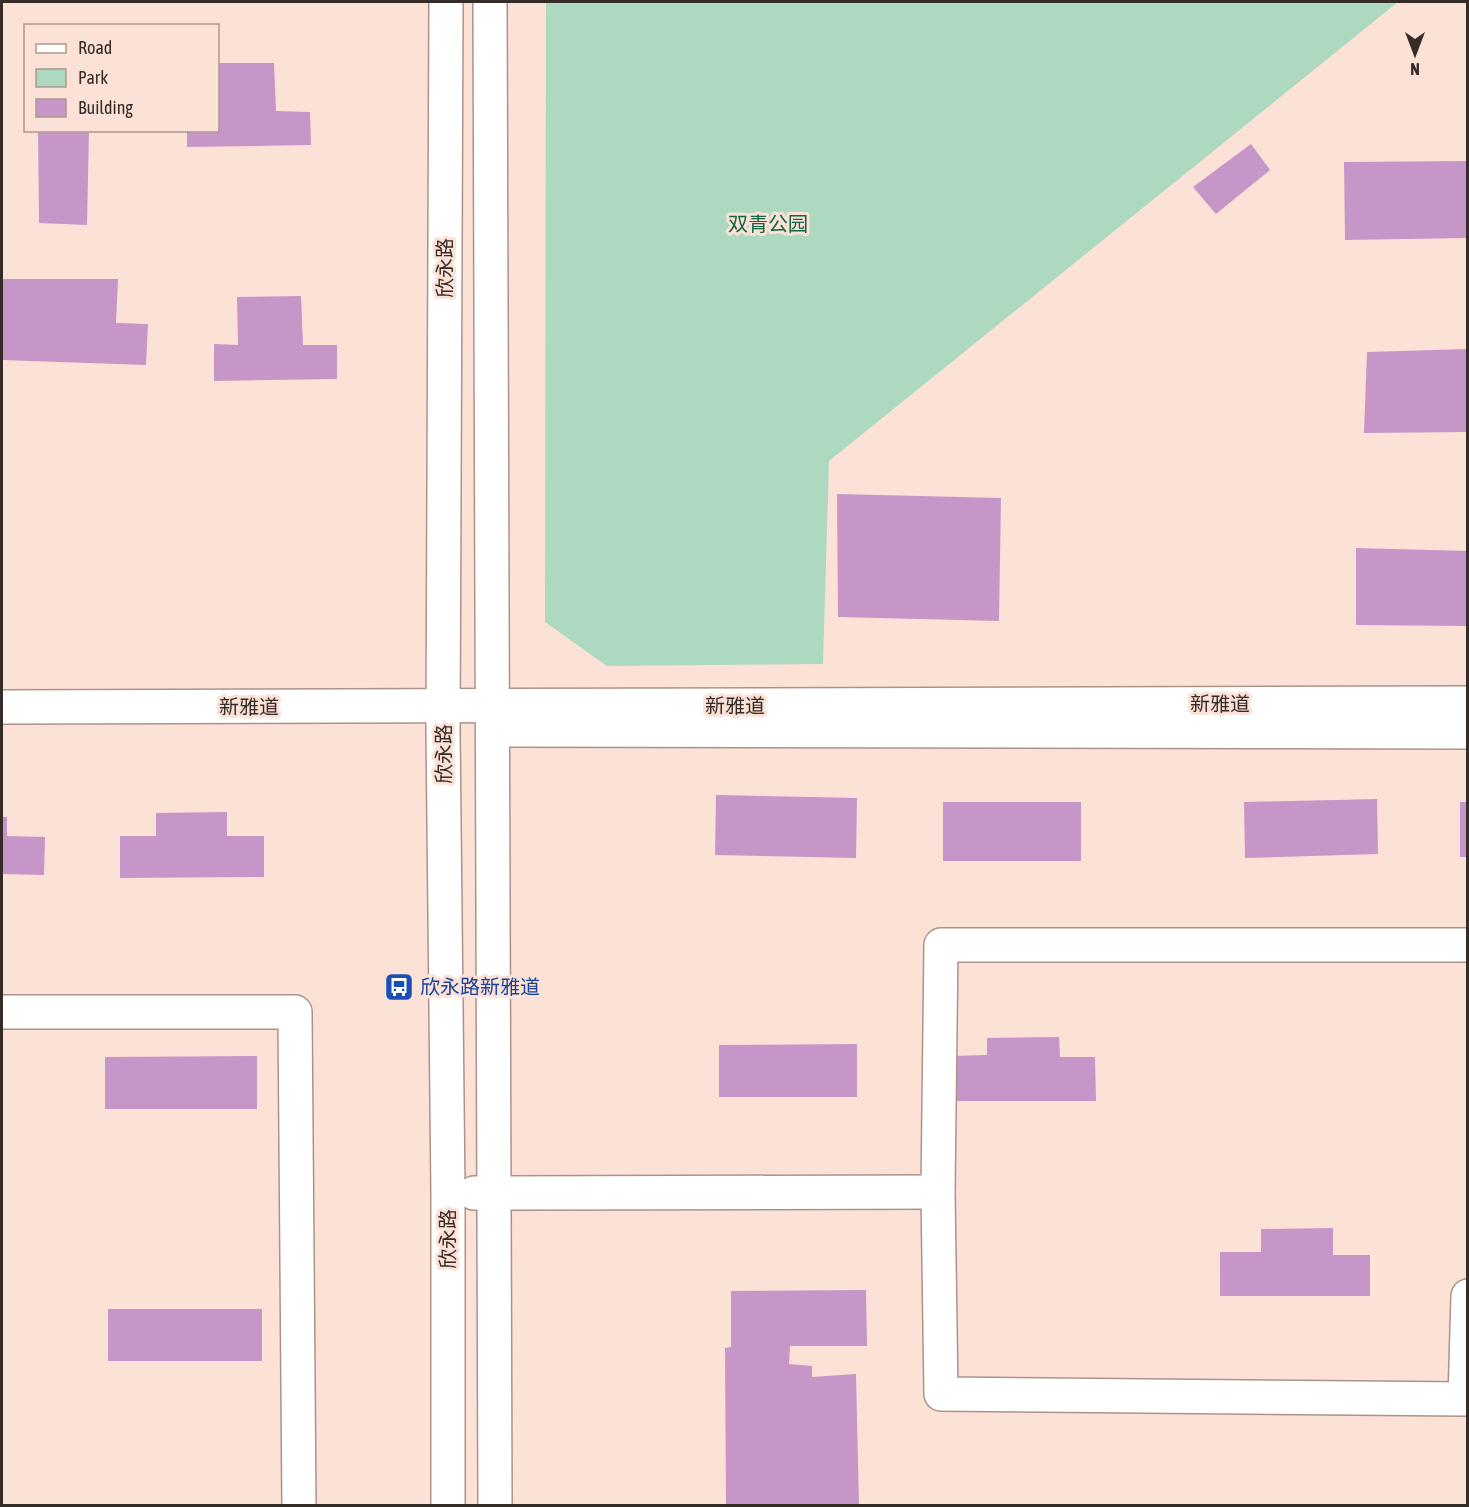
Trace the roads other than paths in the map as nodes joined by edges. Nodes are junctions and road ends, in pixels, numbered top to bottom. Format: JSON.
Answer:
{"nodes":[{"id":1,"x":446,"y":2,"type":"edge"},
{"id":2,"x":490,"y":2,"type":"edge"},
{"id":3,"x":1467,"y":703,"type":"edge"},
{"id":4,"x":2,"y":707,"type":"edge"},
{"id":5,"x":443,"y":718,"type":"junction"},
{"id":6,"x":493,"y":718,"type":"junction"},
{"id":7,"x":2,"y":730,"type":"edge"},
{"id":8,"x":1467,"y":732,"type":"edge"},
{"id":9,"x":1467,"y":945,"type":"edge"},
{"id":10,"x":2,"y":1012,"type":"edge"},
{"id":11,"x":939,"y":1192,"type":"junction"},
{"id":12,"x":448,"y":1193,"type":"junction"},
{"id":13,"x":494,"y":1193,"type":"junction"},
{"id":14,"x":1467,"y":1296,"type":"edge"},
{"id":15,"x":299,"y":1506,"type":"edge"},
{"id":16,"x":448,"y":1506,"type":"edge"},
{"id":17,"x":495,"y":1506,"type":"edge"}],
"edges":[{"from":1,"to":5,"type":"street","name":"欣永路"},
{"from":2,"to":6,"type":"street"},
{"from":3,"to":6,"type":"street","name":"新雅道"},
{"from":4,"to":5,"type":"street","name":"新雅道"},
{"from":5,"to":6,"type":"street","name":"新雅道"},
{"from":5,"to":7,"type":"street","name":"新雅道"},
{"from":5,"to":12,"type":"street","name":"欣永路"},
{"from":6,"to":8,"type":"street","name":"新雅道"},
{"from":6,"to":13,"type":"street"},
{"from":9,"to":11,"type":"street"},
{"from":10,"to":15,"type":"street"},
{"from":11,"to":13,"type":"street"},
{"from":11,"to":14,"type":"street"},
{"from":12,"to":13,"type":"street"},
{"from":12,"to":16,"type":"street","name":"欣永路"},
{"from":13,"to":17,"type":"street"}]}
